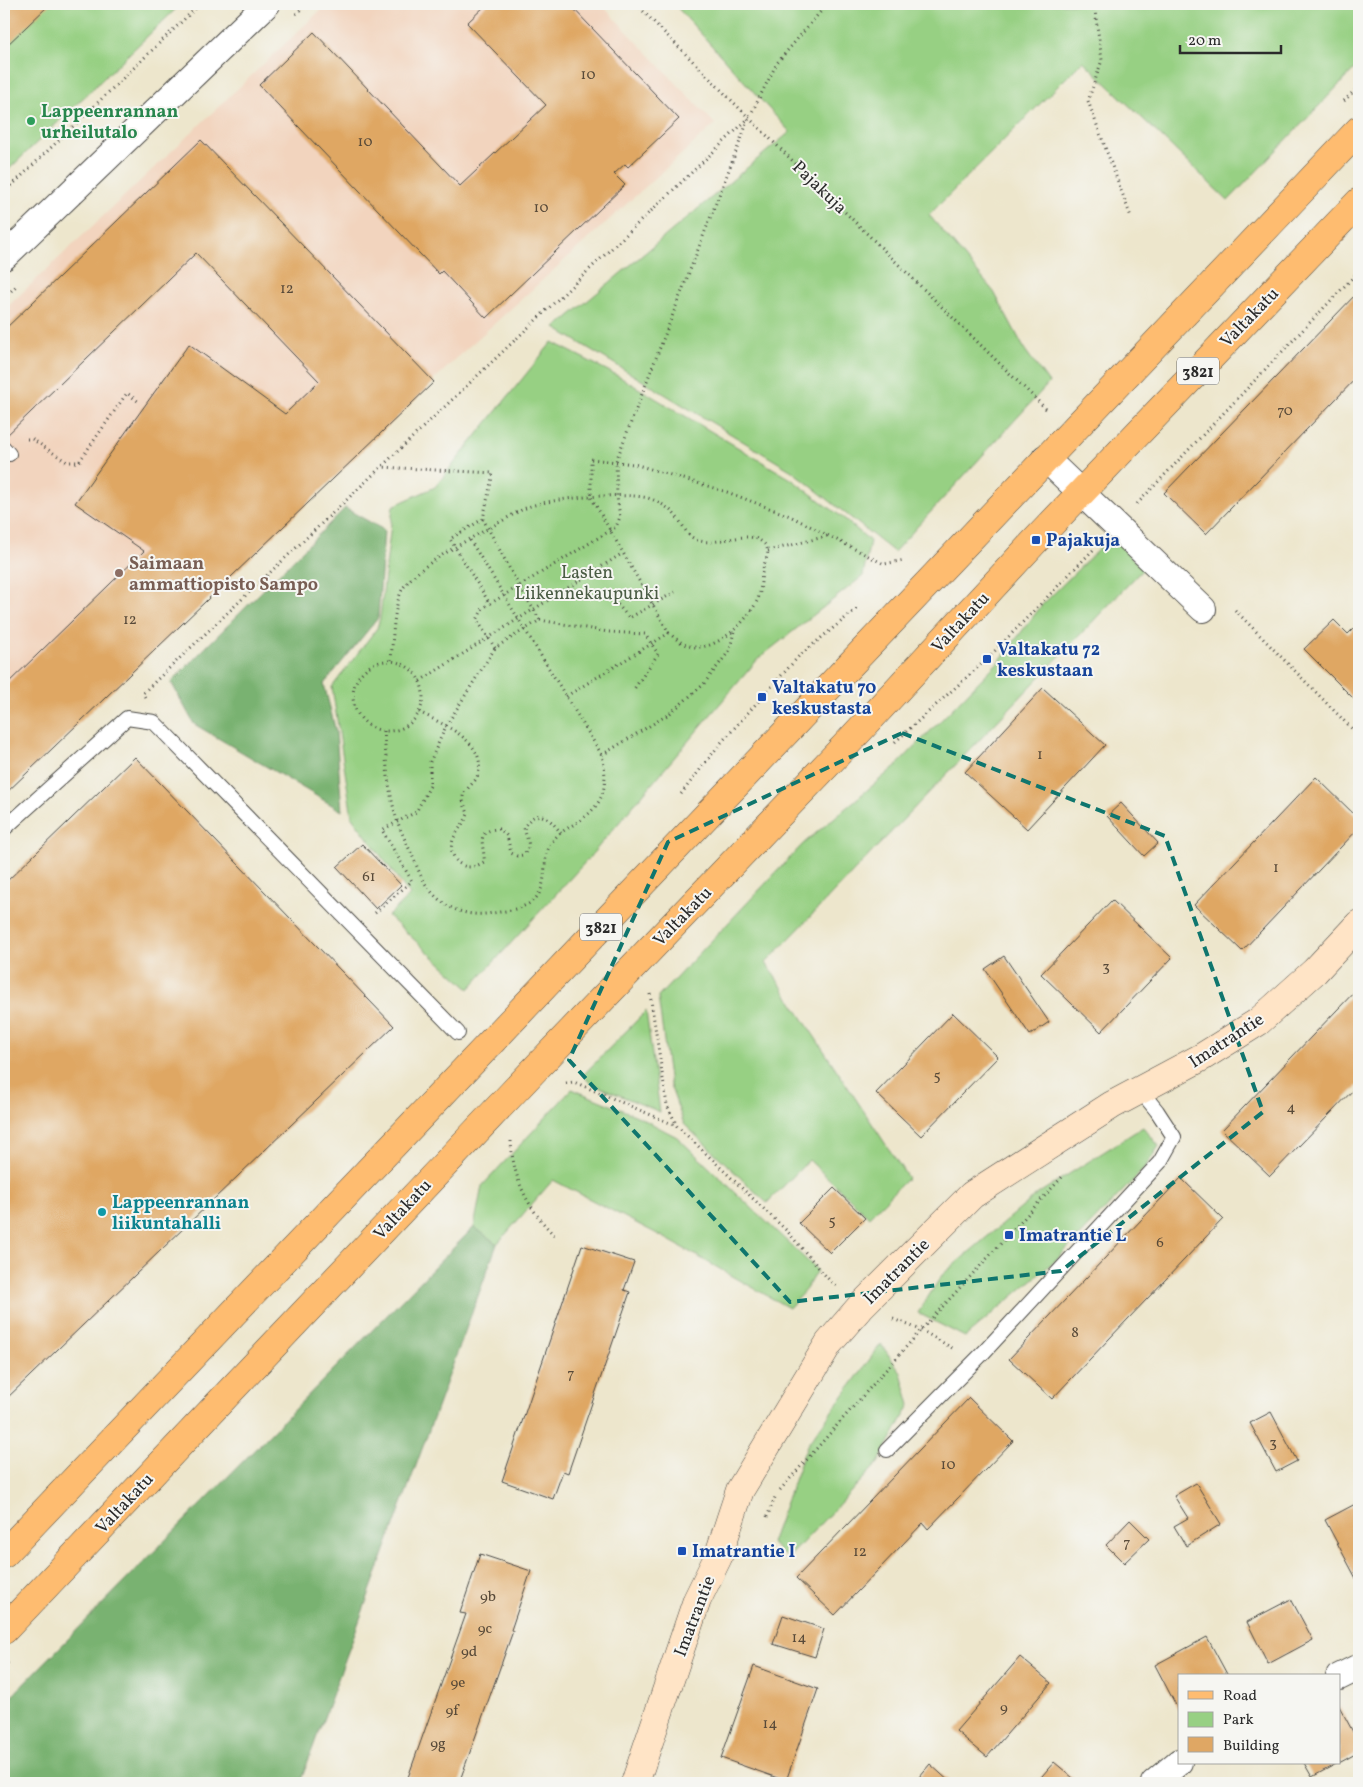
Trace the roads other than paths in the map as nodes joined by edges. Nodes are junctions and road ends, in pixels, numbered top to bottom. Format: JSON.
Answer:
{"nodes":[{"id":1,"x":267,"y":4,"type":"edge"},
{"id":2,"x":1359,"y":130,"type":"edge"},
{"id":3,"x":1359,"y":202,"type":"edge"},
{"id":4,"x":4,"y":257,"type":"edge"},
{"id":5,"x":1045,"y":458,"type":"junction"},
{"id":6,"x":1081,"y":492,"type":"junction"},
{"id":7,"x":1203,"y":609,"type":"dead end"},
{"id":8,"x":4,"y":829,"type":"edge"},
{"id":9,"x":1359,"y":924,"type":"edge"},
{"id":10,"x":458,"y":1033,"type":"dead end"},
{"id":11,"x":1140,"y":1090,"type":"junction"},
{"id":12,"x":888,"y":1450,"type":"dead end"},
{"id":13,"x":4,"y":1554,"type":"edge"},
{"id":14,"x":4,"y":1630,"type":"edge"},
{"id":15,"x":1359,"y":1667,"type":"edge"},
{"id":16,"x":1340,"y":1676,"type":"edge"},
{"id":17,"x":1178,"y":1763,"type":"edge"},
{"id":18,"x":636,"y":1783,"type":"edge"},
{"id":19,"x":1154,"y":1783,"type":"edge"}],
"edges":[{"from":1,"to":4,"type":"street"},
{"from":2,"to":5,"type":"main road","number":"3821"},
{"from":3,"to":6,"type":"main road","name":"Valtakatu","number":"3821"},
{"from":5,"to":6,"type":"street"},
{"from":5,"to":13,"type":"main road","number":"3821"},
{"from":6,"to":7,"type":"street"},
{"from":6,"to":14,"type":"main road","name":"Valtakatu","number":"3821"},
{"from":8,"to":10,"type":"lane"},
{"from":9,"to":11,"type":"street","name":"Imatrantie"},
{"from":11,"to":12,"type":"lane"},
{"from":11,"to":18,"type":"street","name":"Imatrantie"},
{"from":15,"to":16,"type":"street"},
{"from":17,"to":19,"type":"street"}]}
